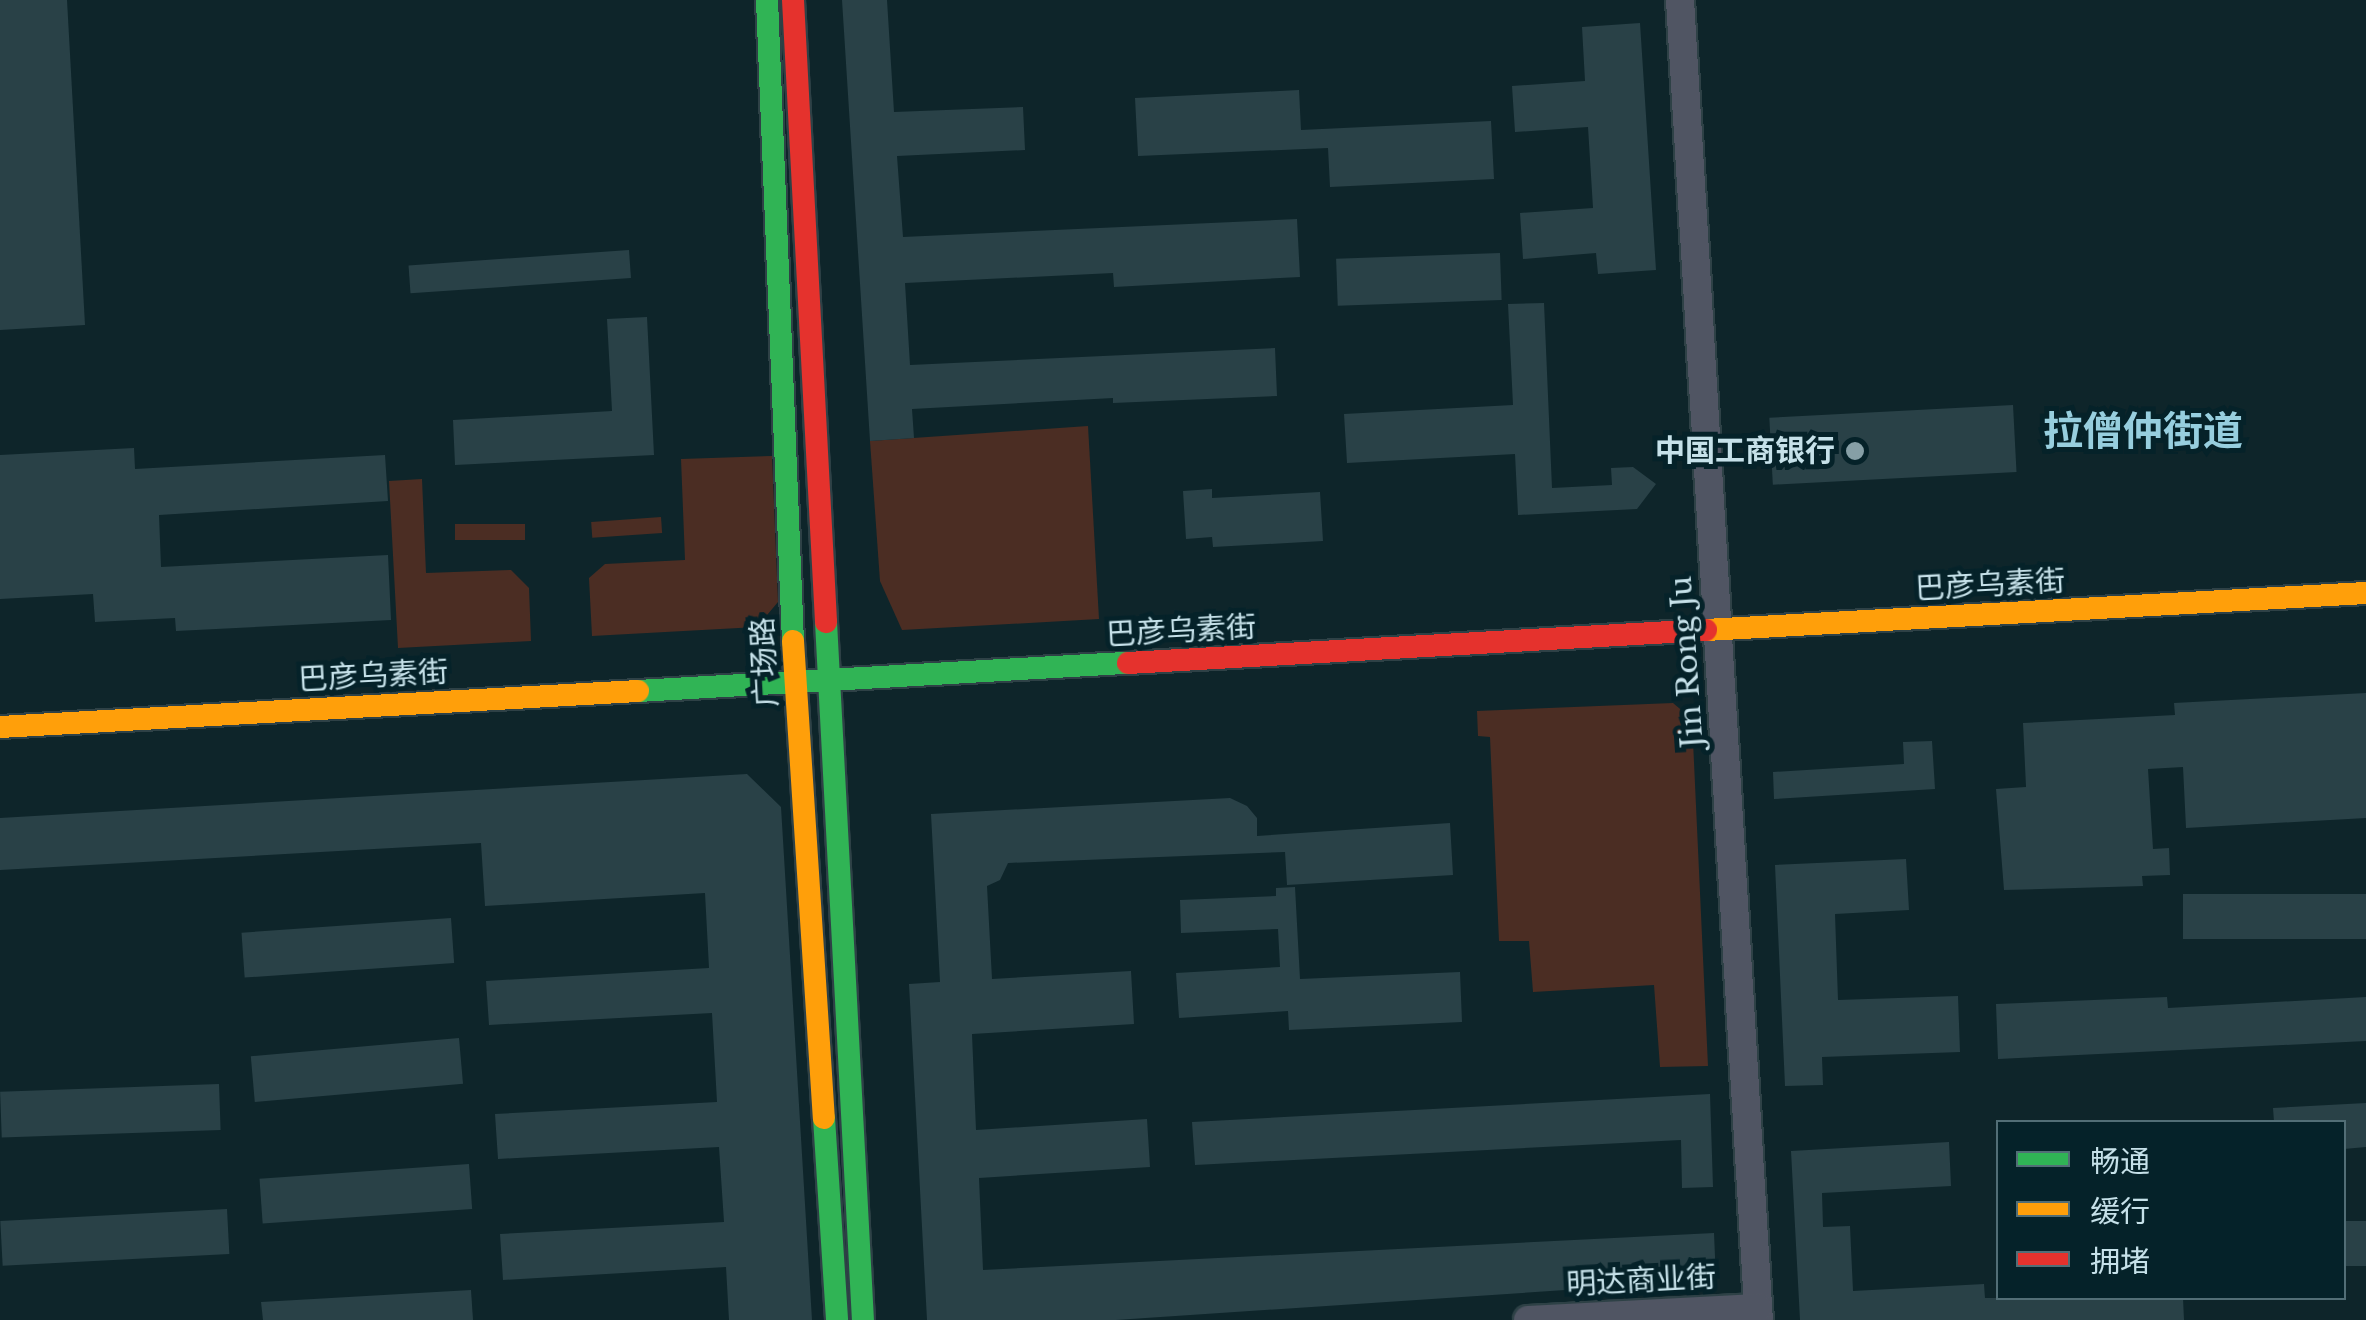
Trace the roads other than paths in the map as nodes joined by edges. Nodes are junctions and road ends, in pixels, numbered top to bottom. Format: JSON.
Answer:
{"nodes":[{"id":1,"x":766,"y":0,"type":"edge"},
{"id":2,"x":793,"y":0,"type":"edge"},
{"id":3,"x":1680,"y":0,"type":"edge"},
{"id":4,"x":2366,"y":594,"type":"edge"},
{"id":5,"x":2366,"y":606,"type":"edge"},
{"id":6,"x":1718,"y":636,"type":"junction"},
{"id":7,"x":828,"y":687,"type":"junction"},
{"id":8,"x":796,"y":688,"type":"junction"},
{"id":9,"x":0,"y":727,"type":"edge"},
{"id":10,"x":0,"y":739,"type":"edge"},
{"id":11,"x":1759,"y":1314,"type":"edge"},
{"id":12,"x":837,"y":1320,"type":"edge"},
{"id":13,"x":863,"y":1320,"type":"edge"},
{"id":14,"x":1528,"y":1320,"type":"edge"}],
"edges":[{"from":1,"to":8,"type":"street","name":"广场路"},
{"from":2,"to":7,"type":"street","name":"广场路"},
{"from":3,"to":6,"type":"street","name":"Jin Rong Ju"},
{"from":4,"to":6,"type":"street","name":"巴彦乌素街"},
{"from":5,"to":6,"type":"street","name":"巴彦乌素街"},
{"from":6,"to":7,"type":"street","name":"巴彦乌素街"},
{"from":6,"to":11,"type":"street","name":"Jin Rong Ju"},
{"from":7,"to":8,"type":"street","name":"巴彦乌素街"},
{"from":7,"to":13,"type":"street","name":"广场路"},
{"from":8,"to":9,"type":"street","name":"巴彦乌素街"},
{"from":8,"to":10,"type":"street","name":"巴彦乌素街"},
{"from":8,"to":12,"type":"street","name":"广场路"},
{"from":11,"to":14,"type":"street","name":"明达商业街"}]}
